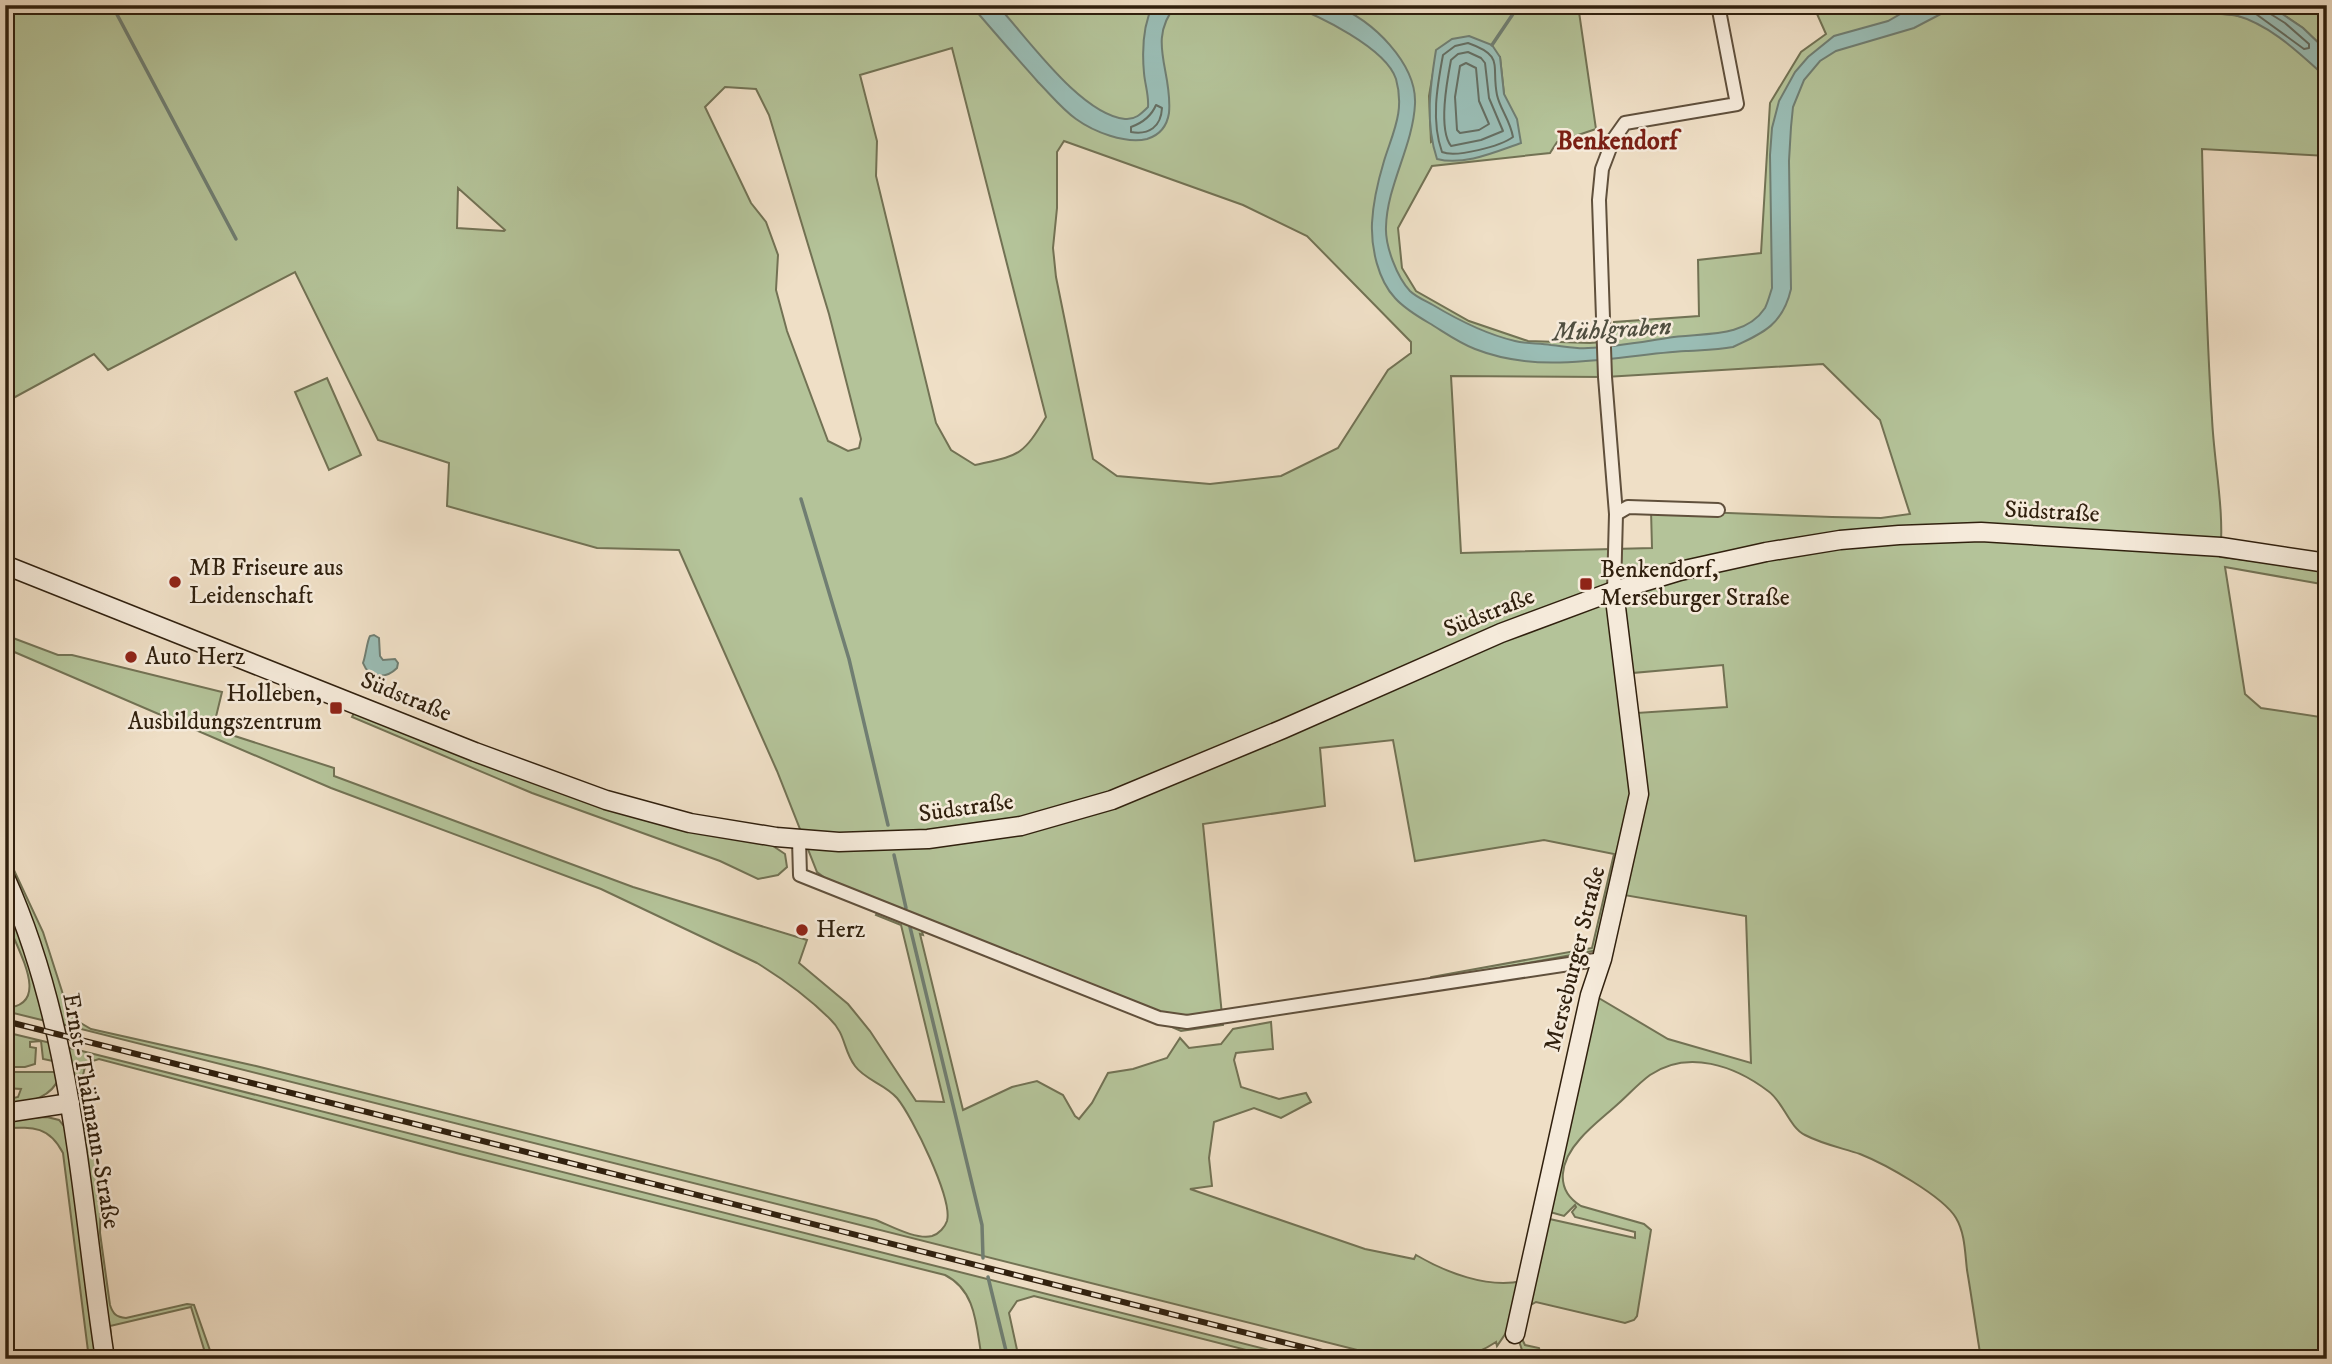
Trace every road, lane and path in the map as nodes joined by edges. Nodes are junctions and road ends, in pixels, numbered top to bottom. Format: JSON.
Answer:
{"nodes":[{"id":1,"x":1718,"y":5,"type":"edge"},
{"id":2,"x":1718,"y":510,"type":"dead end"},
{"id":3,"x":1616,"y":514,"type":"junction"},
{"id":4,"x":2327,"y":563,"type":"edge"},
{"id":5,"x":5,"y":565,"type":"edge"},
{"id":6,"x":1614,"y":592,"type":"junction"},
{"id":7,"x":799,"y":840,"type":"junction"},
{"id":8,"x":5,"y":877,"type":"edge"},
{"id":9,"x":1602,"y":959,"type":"junction"},
{"id":10,"x":70,"y":1103,"type":"junction"},
{"id":11,"x":5,"y":1113,"type":"edge"},
{"id":12,"x":1515,"y":1334,"type":"dead end"},
{"id":13,"x":105,"y":1359,"type":"edge"}],
"edges":[{"from":1,"to":3,"type":"street"},
{"from":2,"to":3,"type":"street"},
{"from":3,"to":6,"type":"street"},
{"from":4,"to":6,"type":"main road","name":"Südstraße"},
{"from":5,"to":7,"type":"main road","name":"Südstraße"},
{"from":6,"to":7,"type":"main road","name":"Südstraße"},
{"from":6,"to":9,"type":"main road","name":"Merseburger Straße"},
{"from":7,"to":9,"type":"street"},
{"from":8,"to":10,"type":"main road","name":"Ernst-Thälmann-Straße"},
{"from":9,"to":12,"type":"main road","name":"Merseburger Straße"},
{"from":10,"to":11,"type":"main road"},
{"from":10,"to":13,"type":"main road","name":"Ernst-Thälmann-Straße"}]}
